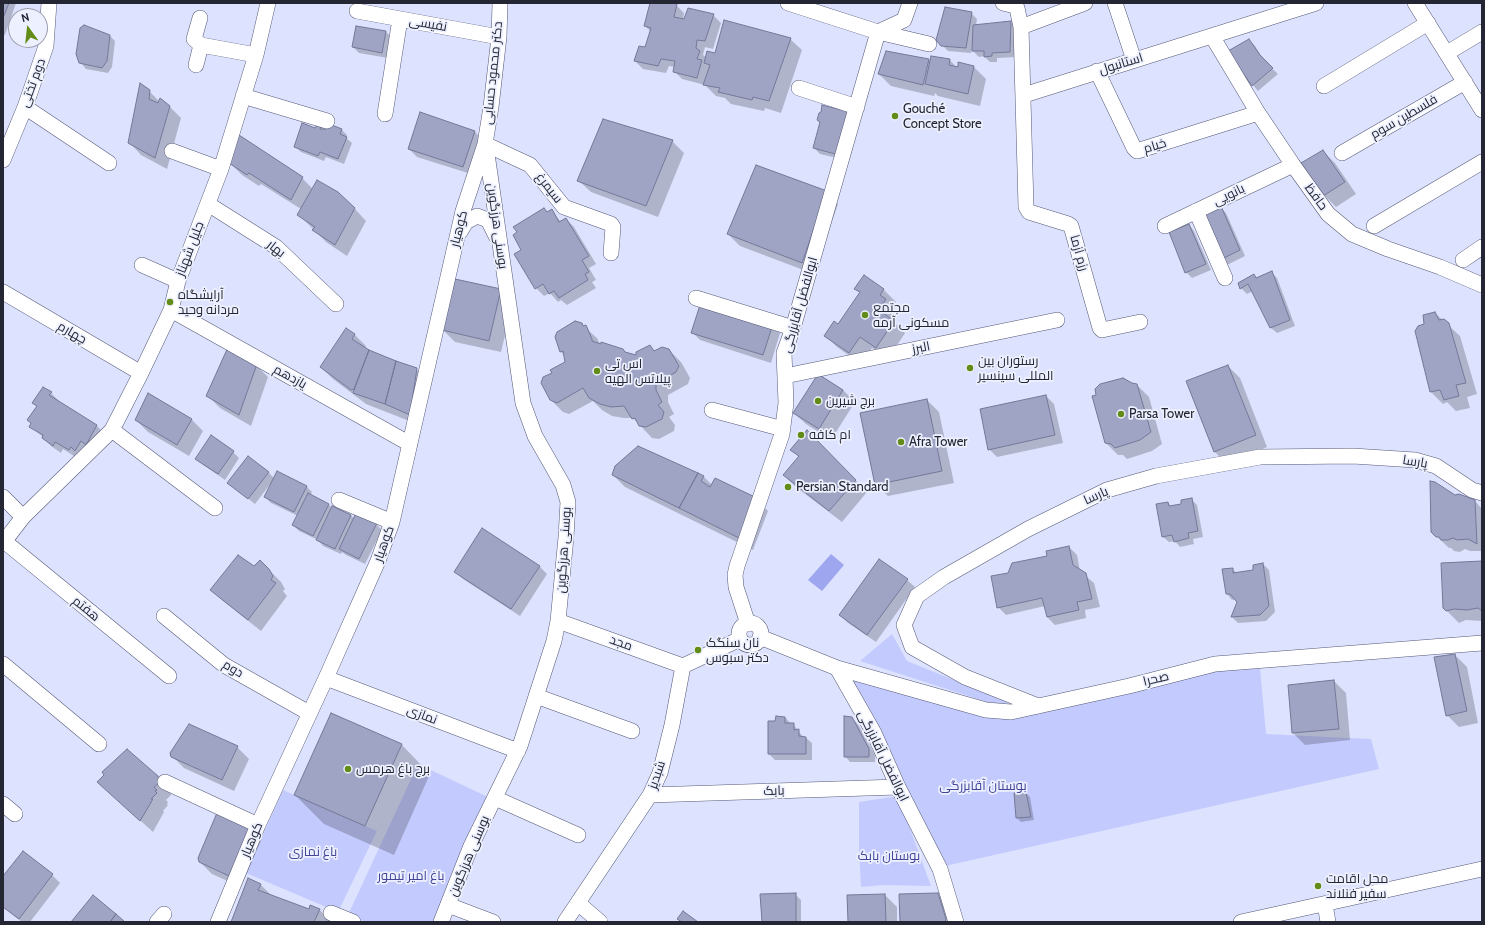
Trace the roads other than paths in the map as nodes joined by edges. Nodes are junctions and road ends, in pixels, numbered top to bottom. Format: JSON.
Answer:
{"nodes":[{"id":1,"x":49,"y":3,"type":"edge"},
{"id":2,"x":268,"y":3,"type":"edge"},
{"id":3,"x":500,"y":3,"type":"edge"},
{"id":4,"x":788,"y":3,"type":"edge"},
{"id":5,"x":910,"y":3,"type":"edge"},
{"id":6,"x":1003,"y":3,"type":"edge"},
{"id":7,"x":1085,"y":3,"type":"edge"},
{"id":8,"x":1115,"y":3,"type":"edge"},
{"id":9,"x":1316,"y":3,"type":"edge"},
{"id":10,"x":1415,"y":3,"type":"edge"},
{"id":11,"x":1285,"y":8,"type":"edge"},
{"id":12,"x":357,"y":11,"type":"dead end"},
{"id":13,"x":200,"y":18,"type":"dead end"},
{"id":14,"x":400,"y":19,"type":"junction"},
{"id":15,"x":1428,"y":23,"type":"junction"},
{"id":16,"x":1021,"y":27,"type":"junction"},
{"id":17,"x":878,"y":32,"type":"junction"},
{"id":18,"x":1482,"y":32,"type":"edge"},
{"id":19,"x":1212,"y":36,"type":"junction"},
{"id":20,"x":499,"y":37,"type":"junction"},
{"id":21,"x":929,"y":44,"type":"dead end"},
{"id":22,"x":201,"y":46,"type":"junction"},
{"id":23,"x":1447,"y":53,"type":"junction"},
{"id":24,"x":256,"y":55,"type":"junction"},
{"id":25,"x":1134,"y":60,"type":"junction"},
{"id":26,"x":196,"y":65,"type":"dead end"},
{"id":27,"x":1097,"y":71,"type":"junction"},
{"id":28,"x":1465,"y":82,"type":"junction"},
{"id":29,"x":1324,"y":86,"type":"dead end"},
{"id":30,"x":799,"y":88,"type":"dead end"},
{"id":31,"x":1024,"y":95,"type":"junction"},
{"id":32,"x":243,"y":96,"type":"junction"},
{"id":33,"x":1481,"y":106,"type":"edge"},
{"id":34,"x":25,"y":107,"type":"junction"},
{"id":35,"x":857,"y":107,"type":"junction"},
{"id":36,"x":1258,"y":113,"type":"junction"},
{"id":37,"x":385,"y":114,"type":"dead end"},
{"id":38,"x":327,"y":121,"type":"dead end"},
{"id":39,"x":485,"y":144,"type":"junction"},
{"id":40,"x":172,"y":151,"type":"dead end"},
{"id":41,"x":1342,"y":153,"type":"dead end"},
{"id":42,"x":3,"y":160,"type":"edge"},
{"id":43,"x":1482,"y":162,"type":"edge"},
{"id":44,"x":109,"y":163,"type":"dead end"},
{"id":45,"x":1293,"y":165,"type":"junction"},
{"id":46,"x":221,"y":169,"type":"junction"},
{"id":47,"x":208,"y":204,"type":"junction"},
{"id":48,"x":1196,"y":211,"type":"junction"},
{"id":49,"x":1165,"y":226,"type":"dead end"},
{"id":50,"x":1374,"y":226,"type":"dead end"},
{"id":51,"x":457,"y":240,"type":"junction"},
{"id":52,"x":500,"y":242,"type":"junction"},
{"id":53,"x":1482,"y":248,"type":"edge"},
{"id":54,"x":611,"y":253,"type":"dead end"},
{"id":55,"x":1463,"y":260,"type":"dead end"},
{"id":56,"x":142,"y":265,"type":"dead end"},
{"id":57,"x":1225,"y":278,"type":"dead end"},
{"id":58,"x":178,"y":281,"type":"junction"},
{"id":59,"x":1482,"y":285,"type":"edge"},
{"id":60,"x":3,"y":292,"type":"edge"},
{"id":61,"x":696,"y":298,"type":"dead end"},
{"id":62,"x":336,"y":304,"type":"dead end"},
{"id":63,"x":171,"y":310,"type":"junction"},
{"id":64,"x":1057,"y":320,"type":"dead end"},
{"id":65,"x":1140,"y":322,"type":"dead end"},
{"id":66,"x":793,"y":328,"type":"junction"},
{"id":67,"x":141,"y":373,"type":"junction"},
{"id":68,"x":785,"y":376,"type":"junction"},
{"id":69,"x":712,"y":410,"type":"dead end"},
{"id":70,"x":783,"y":429,"type":"junction"},
{"id":71,"x":112,"y":430,"type":"junction"},
{"id":72,"x":410,"y":444,"type":"junction"},
{"id":73,"x":1482,"y":493,"type":"edge"},
{"id":74,"x":3,"y":497,"type":"edge"},
{"id":75,"x":339,"y":500,"type":"dead end"},
{"id":76,"x":215,"y":508,"type":"dead end"},
{"id":77,"x":23,"y":517,"type":"junction"},
{"id":78,"x":392,"y":522,"type":"junction"},
{"id":79,"x":3,"y":542,"type":"edge"},
{"id":80,"x":164,"y":616,"type":"dead end"},
{"id":81,"x":558,"y":621,"type":"junction"},
{"id":82,"x":748,"y":624,"type":"junction"},
{"id":83,"x":760,"y":637,"type":"junction"},
{"id":84,"x":740,"y":639,"type":"junction"},
{"id":85,"x":1482,"y":643,"type":"edge"},
{"id":86,"x":3,"y":664,"type":"edge"},
{"id":87,"x":684,"y":666,"type":"junction"},
{"id":88,"x":837,"y":668,"type":"junction"},
{"id":89,"x":169,"y":676,"type":"dead end"},
{"id":90,"x":326,"y":678,"type":"junction"},
{"id":91,"x":536,"y":696,"type":"junction"},
{"id":92,"x":1038,"y":706,"type":"junction"},
{"id":93,"x":309,"y":713,"type":"junction"},
{"id":94,"x":632,"y":731,"type":"dead end"},
{"id":95,"x":99,"y":744,"type":"dead end"},
{"id":96,"x":518,"y":751,"type":"junction"},
{"id":97,"x":165,"y":782,"type":"dead end"},
{"id":98,"x":898,"y":788,"type":"junction"},
{"id":99,"x":650,"y":795,"type":"junction"},
{"id":100,"x":495,"y":798,"type":"junction"},
{"id":101,"x":258,"y":825,"type":"junction"},
{"id":102,"x":578,"y":834,"type":"dead end"},
{"id":103,"x":1482,"y":869,"type":"edge"},
{"id":104,"x":578,"y":903,"type":"junction"},
{"id":105,"x":1325,"y":904,"type":"junction"},
{"id":106,"x":448,"y":905,"type":"junction"},
{"id":107,"x":331,"y":913,"type":"dead end"},
{"id":108,"x":218,"y":922,"type":"edge"},
{"id":109,"x":353,"y":922,"type":"edge"},
{"id":110,"x":441,"y":922,"type":"edge"},
{"id":111,"x":493,"y":922,"type":"edge"},
{"id":112,"x":565,"y":922,"type":"edge"},
{"id":113,"x":600,"y":922,"type":"edge"},
{"id":114,"x":956,"y":922,"type":"edge"},
{"id":115,"x":1241,"y":922,"type":"edge"},
{"id":116,"x":1328,"y":922,"type":"edge"}],
"edges":[{"from":1,"to":34,"type":"street","name":"دوم تختی"},
{"from":2,"to":24,"type":"street","name":"جلیل شهناز"},
{"from":3,"to":20,"type":"street","name":"دکتر محمود حسابی"},
{"from":4,"to":17,"type":"street"},
{"from":5,"to":17,"type":"street"},
{"from":6,"to":16,"type":"street"},
{"from":7,"to":16,"type":"street"},
{"from":8,"to":25,"type":"street"},
{"from":9,"to":11,"type":"street","name":"استانبول"},
{"from":10,"to":15,"type":"street"},
{"from":11,"to":19,"type":"street","name":"استانبول"},
{"from":12,"to":14,"type":"street","name":"نفیسی"},
{"from":13,"to":22,"type":"street"},
{"from":14,"to":20,"type":"street","name":"نفیسی"},
{"from":14,"to":37,"type":"street"},
{"from":15,"to":23,"type":"street"},
{"from":15,"to":29,"type":"street"},
{"from":16,"to":31,"type":"street"},
{"from":17,"to":21,"type":"street"},
{"from":17,"to":35,"type":"street","name":"ابوالفضل آقابزرگی"},
{"from":18,"to":23,"type":"street"},
{"from":19,"to":25,"type":"street","name":"استانبول"},
{"from":19,"to":36,"type":"street","name":"حافظ"},
{"from":20,"to":39,"type":"street","name":"دکتر محمود حسابی"},
{"from":22,"to":24,"type":"street"},
{"from":22,"to":26,"type":"street"},
{"from":23,"to":28,"type":"street"},
{"from":24,"to":32,"type":"street","name":"جلیل شهناز"},
{"from":25,"to":27,"type":"street","name":"استانبول"},
{"from":27,"to":31,"type":"street","name":"استانبول"},
{"from":27,"to":36,"type":"street","name":"خیام"},
{"from":28,"to":33,"type":"street"},
{"from":28,"to":41,"type":"street","name":"فلسطین سوم"},
{"from":30,"to":35,"type":"street"},
{"from":31,"to":65,"type":"street","name":"رزم آزما"},
{"from":32,"to":38,"type":"street"},
{"from":32,"to":46,"type":"street","name":"جلیل شهناز"},
{"from":34,"to":42,"type":"street","name":"دوم تختی"},
{"from":34,"to":44,"type":"street"},
{"from":35,"to":66,"type":"street","name":"ابوالفضل آقابزرگی"},
{"from":36,"to":45,"type":"street","name":"حافظ"},
{"from":39,"to":51,"type":"street","name":"کوهیار"},
{"from":39,"to":52,"type":"street","name":"بوسنی هرزگوین"},
{"from":39,"to":54,"type":"street","name":"سیمرغ"},
{"from":40,"to":46,"type":"street"},
{"from":43,"to":50,"type":"street"},
{"from":45,"to":48,"type":"street","name":"بانویی"},
{"from":45,"to":59,"type":"street","name":"حافظ"},
{"from":46,"to":47,"type":"street","name":"جلیل شهناز"},
{"from":47,"to":58,"type":"street","name":"جلیل شهناز"},
{"from":47,"to":62,"type":"street","name":"بهار"},
{"from":48,"to":49,"type":"street","name":"بانویی"},
{"from":48,"to":57,"type":"street"},
{"from":51,"to":52,"type":"street"},
{"from":51,"to":72,"type":"street","name":"کوهیار"},
{"from":52,"to":81,"type":"street","name":"بوسنی هرزگوین"},
{"from":53,"to":55,"type":"street"},
{"from":56,"to":58,"type":"street"},
{"from":58,"to":63,"type":"street","name":"جلیل شهناز"},
{"from":60,"to":67,"type":"street","name":"چهارم"},
{"from":61,"to":66,"type":"street"},
{"from":63,"to":67,"type":"street","name":"جلیل شهناز"},
{"from":63,"to":72,"type":"street","name":"یازدهم"},
{"from":64,"to":68,"type":"street","name":"البرز"},
{"from":66,"to":68,"type":"street","name":"ابوالفضل آقابزرگی"},
{"from":67,"to":71,"type":"street","name":"جلیل شهناز"},
{"from":68,"to":70,"type":"street","name":"ابوالفضل آقابزرگی"},
{"from":69,"to":70,"type":"street"},
{"from":70,"to":82,"type":"street","name":"ابوالفضل آقابزرگی"},
{"from":71,"to":76,"type":"street"},
{"from":71,"to":77,"type":"street","name":"جلیل شهناز"},
{"from":72,"to":78,"type":"street","name":"کوهیار"},
{"from":73,"to":92,"type":"street","name":"پارسا"},
{"from":74,"to":77,"type":"street"},
{"from":75,"to":78,"type":"street"},
{"from":77,"to":79,"type":"street","name":"جلیل شهناز"},
{"from":78,"to":90,"type":"street","name":"کوهیار"},
{"from":79,"to":89,"type":"street","name":"هفتم"},
{"from":80,"to":93,"type":"street","name":"دوم"},
{"from":81,"to":87,"type":"street","name":"مجد"},
{"from":81,"to":91,"type":"street","name":"بوسنی هرزگوین"},
{"from":82,"to":83,"type":"street"},
{"from":82,"to":84,"type":"street"},
{"from":83,"to":84,"type":"street"},
{"from":83,"to":88,"type":"street"},
{"from":84,"to":87,"type":"street"},
{"from":85,"to":92,"type":"street","name":"صحرا"},
{"from":86,"to":95,"type":"street"},
{"from":87,"to":99,"type":"street","name":"شبدیز"},
{"from":88,"to":92,"type":"street","name":"صحرا"},
{"from":88,"to":98,"type":"street","name":"ابوالفضل آقابزرگی"},
{"from":90,"to":93,"type":"street","name":"کوهیار"},
{"from":90,"to":96,"type":"street","name":"نمازی"},
{"from":91,"to":94,"type":"street"},
{"from":91,"to":96,"type":"street","name":"بوسنی هرزگوین"},
{"from":93,"to":101,"type":"street","name":"کوهیار"},
{"from":96,"to":100,"type":"street","name":"بوسنی هرزگوین"},
{"from":97,"to":101,"type":"street"},
{"from":98,"to":99,"type":"street","name":"بابک"},
{"from":98,"to":114,"type":"street","name":"ابوالفضل آقابزرگی"},
{"from":99,"to":104,"type":"street","name":"شبدیز"},
{"from":100,"to":102,"type":"street"},
{"from":100,"to":106,"type":"street","name":"بوسنی هرزگوین"},
{"from":101,"to":108,"type":"street","name":"کوهیار"},
{"from":103,"to":105,"type":"street"},
{"from":104,"to":112,"type":"street","name":"شبدیز"},
{"from":104,"to":113,"type":"street"},
{"from":105,"to":115,"type":"street"},
{"from":105,"to":116,"type":"street"},
{"from":106,"to":110,"type":"street","name":"بوسنی هرزگوین"},
{"from":106,"to":111,"type":"street"},
{"from":107,"to":109,"type":"street"}]}
